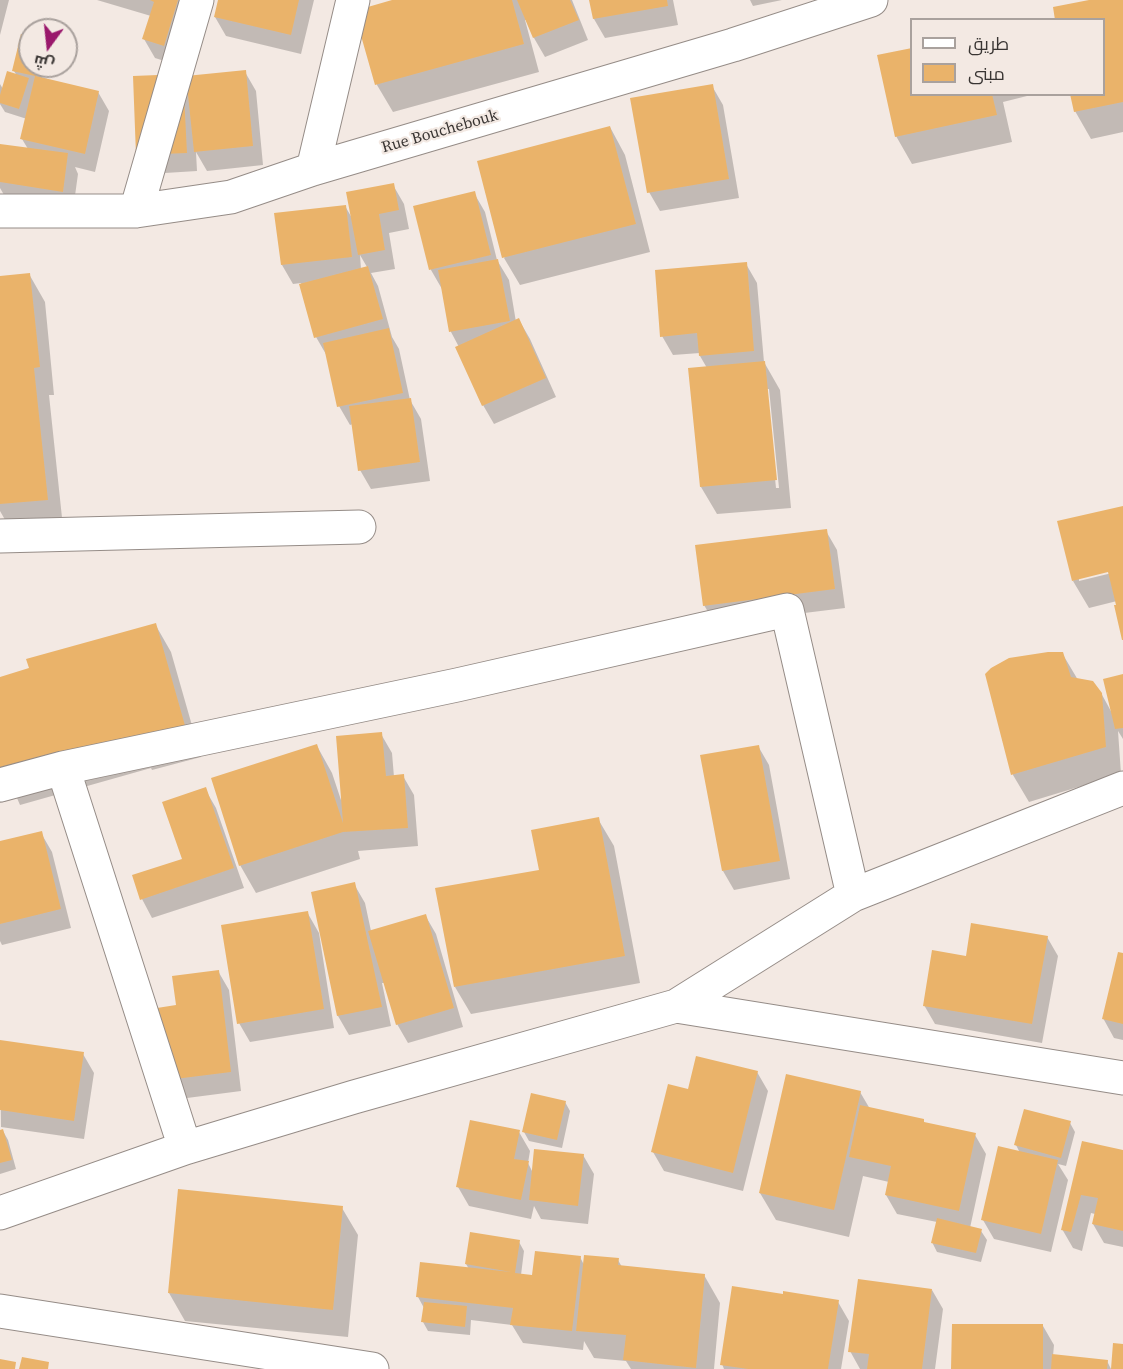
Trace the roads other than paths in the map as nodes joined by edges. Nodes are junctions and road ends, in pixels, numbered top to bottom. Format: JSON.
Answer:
{"nodes":[{"id":1,"x":197,"y":0,"type":"edge"},
{"id":2,"x":353,"y":0,"type":"edge"},
{"id":3,"x":871,"y":0,"type":"edge"},
{"id":4,"x":313,"y":169,"type":"junction"},
{"id":5,"x":0,"y":211,"type":"edge"},
{"id":6,"x":136,"y":211,"type":"junction"},
{"id":7,"x":358,"y":527,"type":"dead end"},
{"id":8,"x":0,"y":536,"type":"edge"},
{"id":9,"x":63,"y":768,"type":"junction"},
{"id":10,"x":0,"y":785,"type":"edge"},
{"id":11,"x":1123,"y":788,"type":"edge"},
{"id":12,"x":853,"y":895,"type":"junction"},
{"id":13,"x":676,"y":1006,"type":"junction"},
{"id":14,"x":1123,"y":1078,"type":"edge"},
{"id":15,"x":185,"y":1148,"type":"junction"},
{"id":16,"x":0,"y":1213,"type":"edge"},
{"id":17,"x":0,"y":1311,"type":"edge"},
{"id":18,"x":372,"y":1369,"type":"edge"}],
"edges":[{"from":1,"to":6,"type":"street"},
{"from":2,"to":4,"type":"street"},
{"from":3,"to":4,"type":"street","name":"Rue Bouchebouk"},
{"from":4,"to":6,"type":"street","name":"Rue Bouchebouk"},
{"from":5,"to":6,"type":"street","name":"Rue Bouchebouk"},
{"from":7,"to":8,"type":"street"},
{"from":9,"to":10,"type":"street"},
{"from":9,"to":12,"type":"street"},
{"from":9,"to":15,"type":"street"},
{"from":11,"to":12,"type":"street"},
{"from":12,"to":13,"type":"street"},
{"from":13,"to":14,"type":"street"},
{"from":13,"to":15,"type":"street"},
{"from":15,"to":16,"type":"street"},
{"from":17,"to":18,"type":"street"}]}
